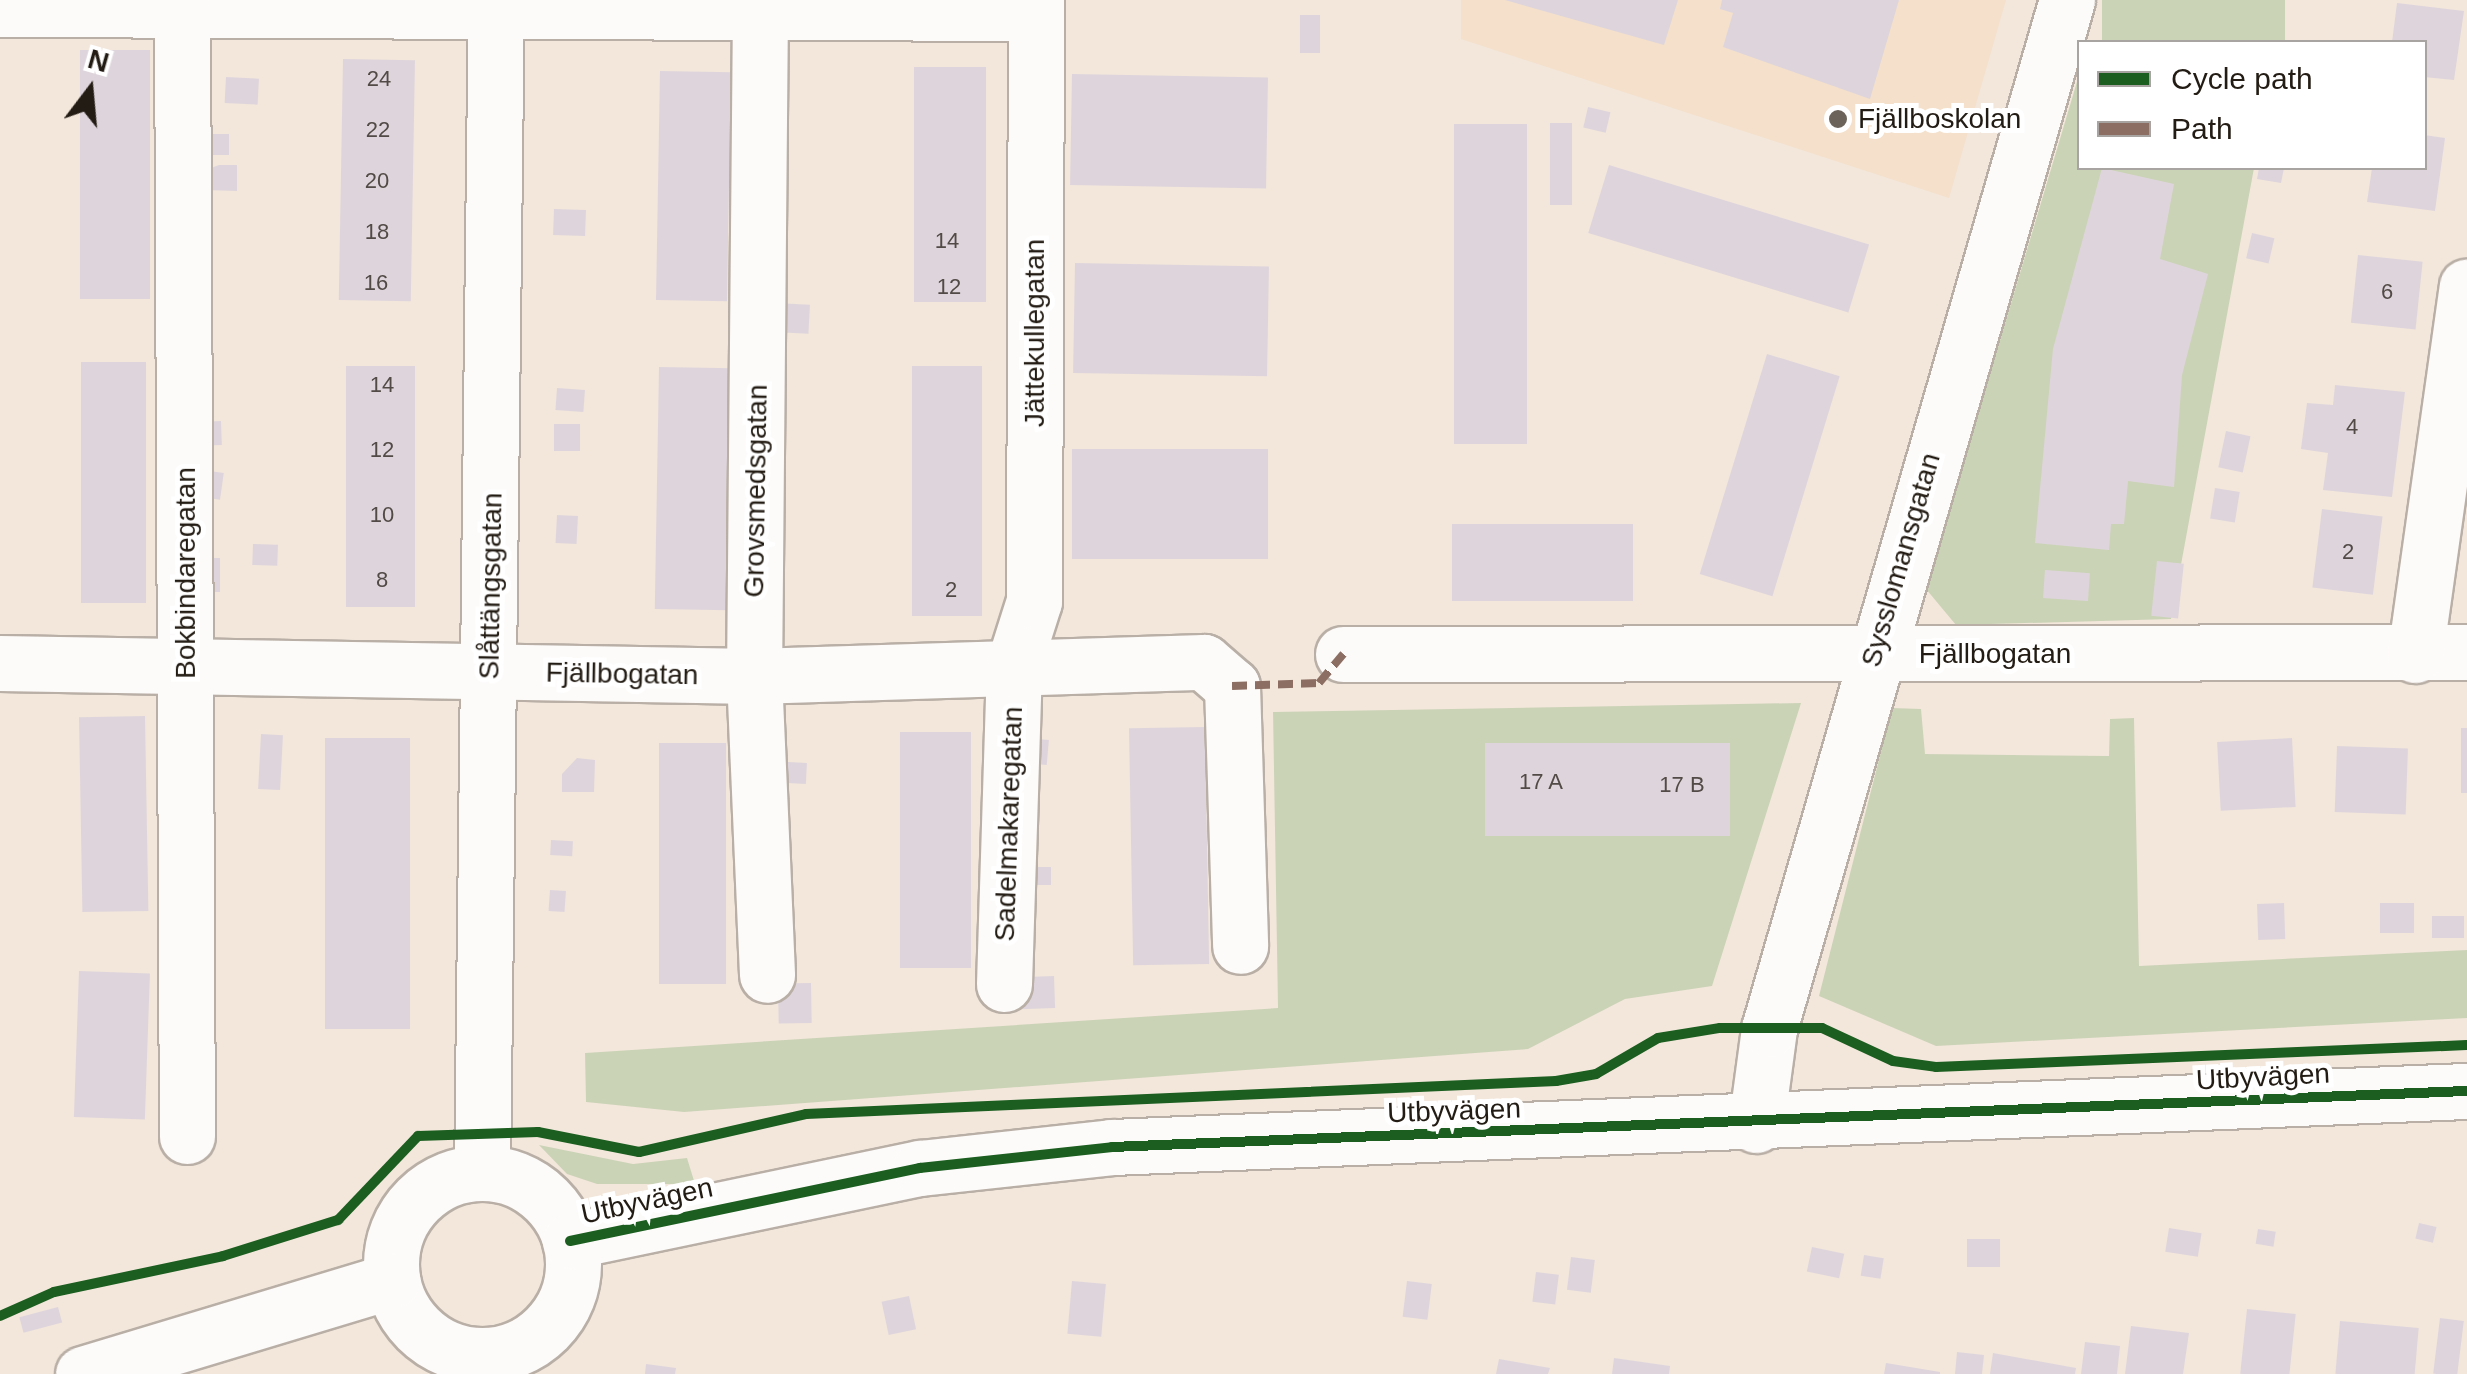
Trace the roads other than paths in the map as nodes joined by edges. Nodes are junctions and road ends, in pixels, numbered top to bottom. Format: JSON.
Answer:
{"nodes":[{"id":1,"x":2067,"y":0,"type":"edge"},
{"id":2,"x":496,"y":3,"type":"edge"},
{"id":3,"x":1036,"y":6,"type":"edge"},
{"id":4,"x":760,"y":7,"type":"junction"},
{"id":5,"x":0,"y":9,"type":"edge"},
{"id":6,"x":182,"y":10,"type":"junction"},
{"id":7,"x":2467,"y":288,"type":"edge"},
{"id":8,"x":2441,"y":653,"type":"edge"},
{"id":9,"x":1343,"y":654,"type":"dead end"},
{"id":10,"x":1874,"y":654,"type":"junction"},
{"id":11,"x":0,"y":662,"type":"edge"},
{"id":12,"x":186,"y":664,"type":"junction"},
{"id":13,"x":1014,"y":664,"type":"junction"},
{"id":14,"x":490,"y":673,"type":"junction"},
{"id":15,"x":754,"y":676,"type":"junction"},
{"id":16,"x":1240,"y":946,"type":"dead end"},
{"id":17,"x":767,"y":975,"type":"dead end"},
{"id":18,"x":1004,"y":984,"type":"dead end"},
{"id":19,"x":2467,"y":1091,"type":"edge"},
{"id":20,"x":1756,"y":1125,"type":"junction"},
{"id":21,"x":187,"y":1136,"type":"dead end"},
{"id":22,"x":482,"y":1172,"type":"junction"},
{"id":23,"x":570,"y":1241,"type":"junction"},
{"id":24,"x":392,"y":1281,"type":"junction"},
{"id":25,"x":499,"y":1364,"type":"edge"},
{"id":26,"x":83,"y":1374,"type":"edge"}],
"edges":[{"from":1,"to":10,"type":"street","name":"Sysslomansgatan"},
{"from":2,"to":4,"type":"street"},
{"from":2,"to":6,"type":"street"},
{"from":2,"to":14,"type":"street","name":"Slåttängsgatan"},
{"from":3,"to":4,"type":"street"},
{"from":3,"to":13,"type":"street","name":"Jättekullegatan"},
{"from":4,"to":15,"type":"street","name":"Grovsmedsgatan"},
{"from":5,"to":6,"type":"street"},
{"from":6,"to":12,"type":"street","name":"Bokbindaregatan"},
{"from":7,"to":8,"type":"street"},
{"from":8,"to":10,"type":"street","name":"Fjällbogatan"},
{"from":9,"to":10,"type":"street","name":"Fjällbogatan"},
{"from":10,"to":20,"type":"street","name":"Sysslomansgatan"},
{"from":11,"to":12,"type":"street","name":"Fjällbogatan"},
{"from":12,"to":14,"type":"street","name":"Fjällbogatan"},
{"from":12,"to":21,"type":"street","name":"Bokbindaregatan"},
{"from":13,"to":15,"type":"street","name":"Fjällbogatan"},
{"from":13,"to":16,"type":"street","name":"Fjällbogatan"},
{"from":13,"to":18,"type":"street","name":"Sadelmakaregatan"},
{"from":14,"to":15,"type":"street","name":"Fjällbogatan"},
{"from":14,"to":22,"type":"street","name":"Slåttängsgatan"},
{"from":15,"to":17,"type":"street","name":"Grovsmedsgatan"},
{"from":19,"to":20,"type":"street","name":"Utbyvägen"},
{"from":20,"to":23,"type":"street","name":"Utbyvägen"},
{"from":22,"to":23,"type":"street","name":"Utbyvägen"},
{"from":22,"to":24,"type":"street"},
{"from":23,"to":25,"type":"street","name":"Utbyvägen"},
{"from":24,"to":25,"type":"street","name":"Utbyvägen"},
{"from":24,"to":26,"type":"street"}]}
